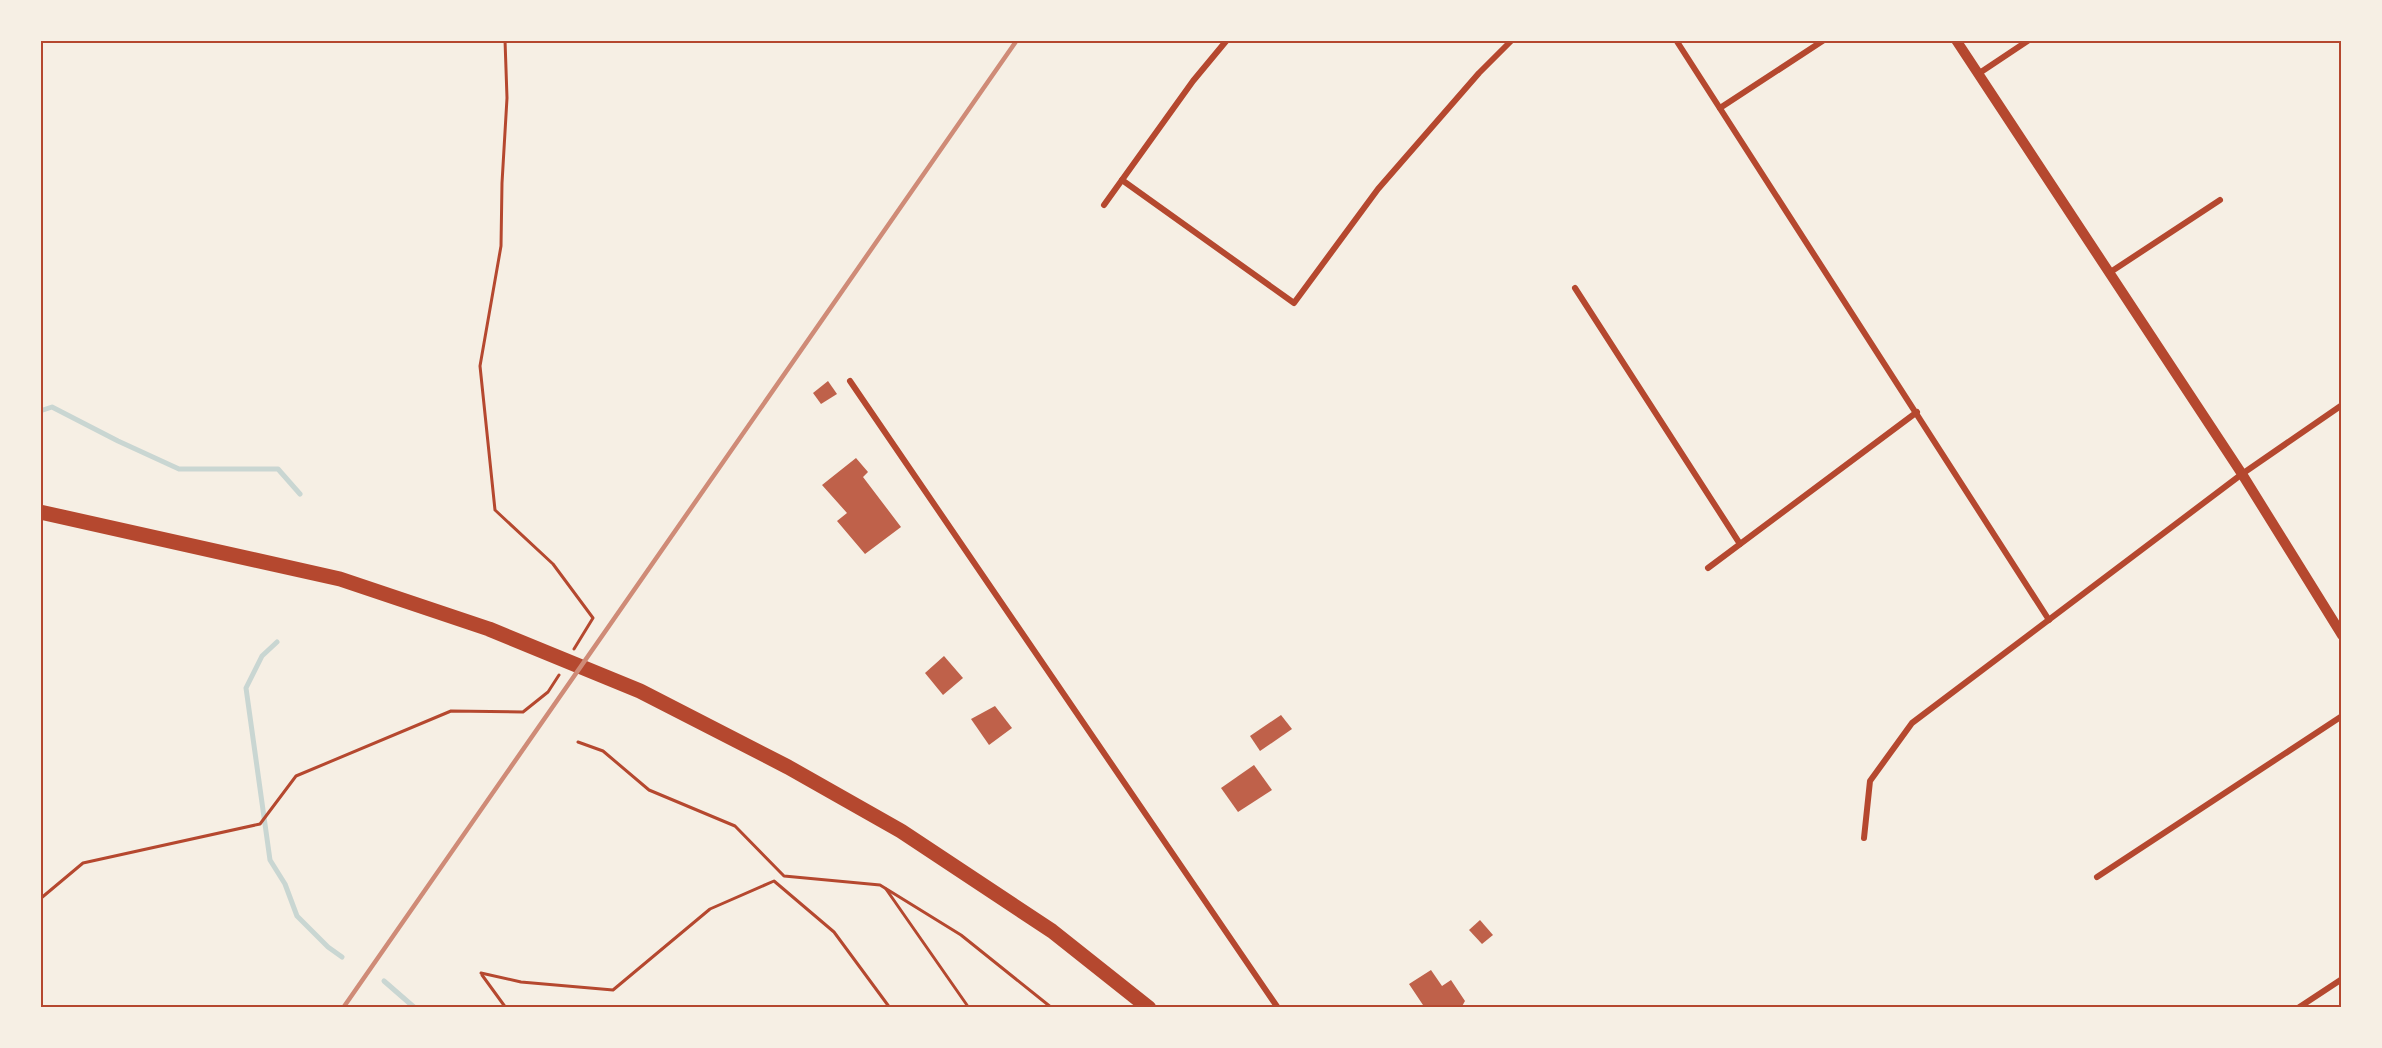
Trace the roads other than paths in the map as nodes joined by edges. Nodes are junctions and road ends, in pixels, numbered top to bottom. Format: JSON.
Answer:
{"nodes":[{"id":1,"x":1227,"y":40,"type":"edge"},
{"id":2,"x":1512,"y":40,"type":"edge"},
{"id":3,"x":1676,"y":40,"type":"edge"},
{"id":4,"x":1824,"y":40,"type":"edge"},
{"id":5,"x":1956,"y":40,"type":"edge"},
{"id":6,"x":2030,"y":40,"type":"edge"},
{"id":7,"x":1978,"y":74,"type":"junction"},
{"id":8,"x":1720,"y":108,"type":"junction"},
{"id":9,"x":1122,"y":180,"type":"junction"},
{"id":10,"x":2220,"y":200,"type":"dead end"},
{"id":11,"x":1104,"y":205,"type":"dead end"},
{"id":12,"x":2109,"y":273,"type":"junction"},
{"id":13,"x":1575,"y":288,"type":"dead end"},
{"id":14,"x":850,"y":381,"type":"dead end"},
{"id":15,"x":2342,"y":405,"type":"edge"},
{"id":16,"x":1917,"y":412,"type":"junction"},
{"id":17,"x":2242,"y":474,"type":"junction"},
{"id":18,"x":40,"y":512,"type":"edge"},
{"id":19,"x":1740,"y":544,"type":"junction"},
{"id":20,"x":1708,"y":568,"type":"dead end"},
{"id":21,"x":2049,"y":620,"type":"junction"},
{"id":22,"x":2342,"y":635,"type":"edge"},
{"id":23,"x":2342,"y":716,"type":"edge"},
{"id":24,"x":1864,"y":837,"type":"dead end"},
{"id":25,"x":2097,"y":877,"type":"dead end"},
{"id":26,"x":2342,"y":979,"type":"edge"},
{"id":27,"x":1149,"y":1008,"type":"edge"},
{"id":28,"x":1278,"y":1008,"type":"edge"},
{"id":29,"x":2298,"y":1008,"type":"edge"}],
"edges":[{"from":1,"to":9,"type":"street"},
{"from":2,"to":9,"type":"street"},
{"from":3,"to":8,"type":"street"},
{"from":4,"to":8,"type":"street"},
{"from":5,"to":7,"type":"street"},
{"from":6,"to":7,"type":"street"},
{"from":7,"to":12,"type":"street"},
{"from":8,"to":16,"type":"street"},
{"from":9,"to":11,"type":"street"},
{"from":10,"to":12,"type":"street"},
{"from":12,"to":17,"type":"street"},
{"from":13,"to":19,"type":"street"},
{"from":14,"to":28,"type":"street"},
{"from":15,"to":17,"type":"street"},
{"from":16,"to":19,"type":"street"},
{"from":16,"to":21,"type":"street"},
{"from":17,"to":21,"type":"street"},
{"from":17,"to":22,"type":"street"},
{"from":18,"to":27,"type":"main road"},
{"from":19,"to":20,"type":"street"},
{"from":21,"to":24,"type":"street"},
{"from":23,"to":25,"type":"street"},
{"from":26,"to":29,"type":"street"}]}
